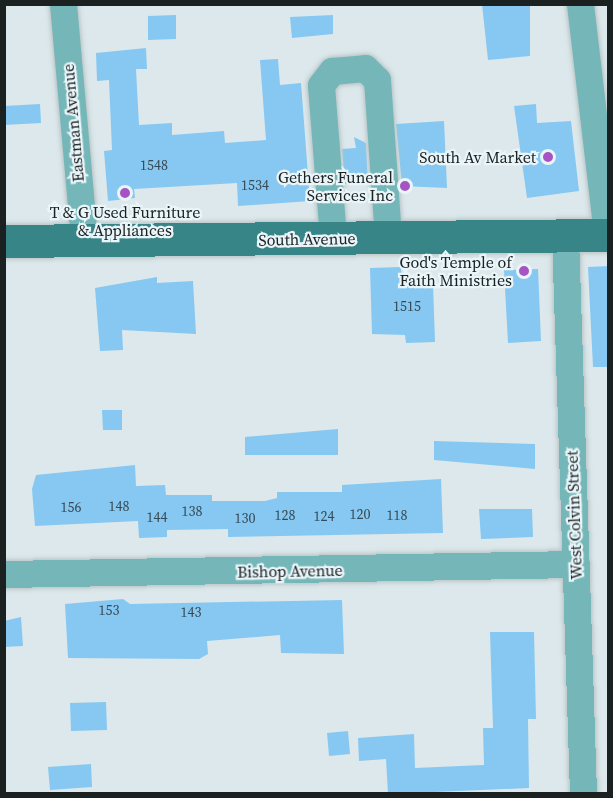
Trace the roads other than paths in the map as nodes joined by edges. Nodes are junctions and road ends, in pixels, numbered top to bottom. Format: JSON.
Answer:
{"nodes":[{"id":1,"x":63,"y":4,"type":"edge"},
{"id":2,"x":580,"y":4,"type":"edge"},
{"id":3,"x":608,"y":235,"type":"edge"},
{"id":4,"x":565,"y":236,"type":"junction"},
{"id":5,"x":333,"y":238,"type":"junction"},
{"id":6,"x":388,"y":238,"type":"junction"},
{"id":7,"x":4,"y":241,"type":"edge"},
{"id":8,"x":84,"y":241,"type":"junction"},
{"id":9,"x":576,"y":564,"type":"junction"},
{"id":10,"x":4,"y":574,"type":"edge"},
{"id":11,"x":583,"y":794,"type":"edge"}],
"edges":[{"from":1,"to":8,"type":"street","name":"Eastman Avenue"},
{"from":2,"to":3,"type":"street"},
{"from":3,"to":4,"type":"main road","name":"South Avenue"},
{"from":4,"to":6,"type":"main road","name":"South Avenue"},
{"from":4,"to":9,"type":"street","name":"West Colvin Street"},
{"from":5,"to":6,"type":"main road","name":"South Avenue"},
{"from":5,"to":6,"type":"street"},
{"from":5,"to":8,"type":"main road","name":"South Avenue"},
{"from":7,"to":8,"type":"main road","name":"South Avenue"},
{"from":9,"to":10,"type":"street","name":"Bishop Avenue"},
{"from":9,"to":11,"type":"street","name":"West Colvin Street"}]}
